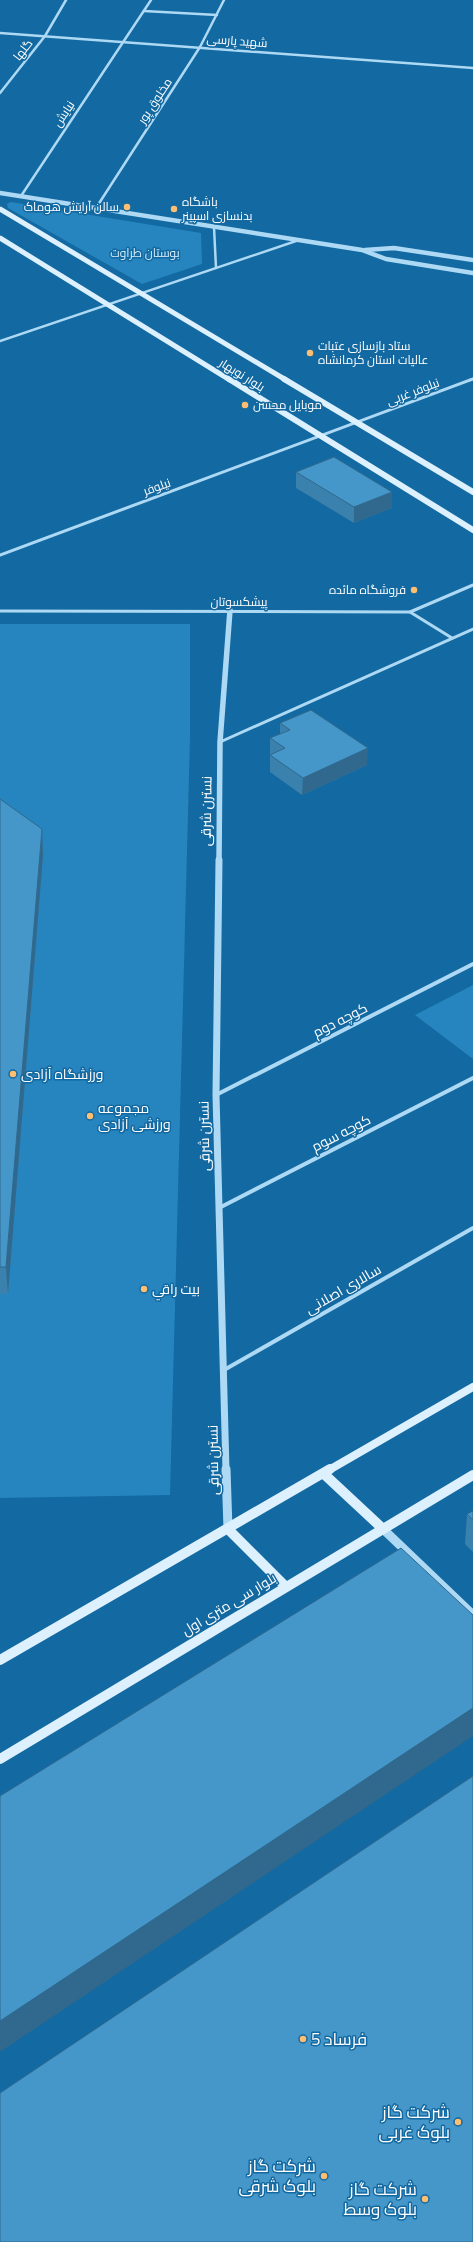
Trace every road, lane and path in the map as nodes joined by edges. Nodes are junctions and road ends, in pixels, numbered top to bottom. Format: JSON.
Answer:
{"nodes":[{"id":1,"x":66,"y":0,"type":"edge"},
{"id":2,"x":150,"y":0,"type":"edge"},
{"id":3,"x":224,"y":0,"type":"edge"},
{"id":4,"x":144,"y":11,"type":"junction"},
{"id":5,"x":217,"y":15,"type":"junction"},
{"id":6,"x":0,"y":33,"type":"edge"},
{"id":7,"x":45,"y":36,"type":"junction"},
{"id":8,"x":123,"y":41,"type":"junction"},
{"id":9,"x":200,"y":47,"type":"junction"},
{"id":10,"x":473,"y":68,"type":"edge"},
{"id":11,"x":0,"y":93,"type":"edge"},
{"id":12,"x":0,"y":193,"type":"edge"},
{"id":13,"x":21,"y":196,"type":"junction"},
{"id":14,"x":96,"y":208,"type":"junction"},
{"id":15,"x":0,"y":209,"type":"edge"},
{"id":16,"x":214,"y":227,"type":"junction"},
{"id":17,"x":0,"y":238,"type":"edge"},
{"id":18,"x":299,"y":240,"type":"junction"},
{"id":19,"x":362,"y":250,"type":"junction"},
{"id":20,"x":473,"y":260,"type":"edge"},
{"id":21,"x":216,"y":268,"type":"junction"},
{"id":22,"x":473,"y":273,"type":"edge"},
{"id":23,"x":142,"y":294,"type":"junction"},
{"id":24,"x":108,"y":305,"type":"junction"},
{"id":25,"x":0,"y":340,"type":"edge"},
{"id":26,"x":473,"y":379,"type":"edge"},
{"id":27,"x":358,"y":422,"type":"junction"},
{"id":28,"x":321,"y":436,"type":"junction"},
{"id":29,"x":473,"y":492,"type":"edge"},
{"id":30,"x":473,"y":530,"type":"edge"},
{"id":31,"x":0,"y":555,"type":"edge"},
{"id":32,"x":473,"y":585,"type":"edge"},
{"id":33,"x":230,"y":610,"type":"junction"},
{"id":34,"x":0,"y":611,"type":"edge"},
{"id":35,"x":410,"y":612,"type":"junction"},
{"id":36,"x":473,"y":629,"type":"edge"},
{"id":37,"x":452,"y":638,"type":"junction"},
{"id":38,"x":220,"y":742,"type":"junction"},
{"id":39,"x":473,"y":964,"type":"edge"},
{"id":40,"x":473,"y":1078,"type":"edge"},
{"id":41,"x":216,"y":1095,"type":"junction"},
{"id":42,"x":219,"y":1208,"type":"junction"},
{"id":43,"x":473,"y":1228,"type":"edge"},
{"id":44,"x":224,"y":1370,"type":"junction"},
{"id":45,"x":473,"y":1387,"type":"edge"},
{"id":46,"x":324,"y":1474,"type":"junction"},
{"id":47,"x":473,"y":1475,"type":"edge"},
{"id":48,"x":228,"y":1529,"type":"junction"},
{"id":49,"x":382,"y":1529,"type":"junction"},
{"id":50,"x":285,"y":1586,"type":"junction"},
{"id":51,"x":473,"y":1615,"type":"edge"},
{"id":52,"x":0,"y":1660,"type":"edge"},
{"id":53,"x":0,"y":1759,"type":"edge"}],
"edges":[{"from":1,"to":7,"type":"street","name":"گلها"},
{"from":2,"to":4,"type":"street","name":"نیایش"},
{"from":3,"to":5,"type":"street","name":"مخلوق پور"},
{"from":4,"to":5,"type":"street"},
{"from":4,"to":8,"type":"street","name":"نیایش"},
{"from":5,"to":9,"type":"street","name":"مخلوق پور"},
{"from":6,"to":7,"type":"street","name":"شهید پارسی"},
{"from":7,"to":8,"type":"street","name":"شهید پارسی"},
{"from":7,"to":11,"type":"street","name":"گلها"},
{"from":8,"to":9,"type":"street","name":"شهید پارسی"},
{"from":8,"to":13,"type":"street","name":"نیایش"},
{"from":9,"to":10,"type":"street","name":"شهید پارسی"},
{"from":9,"to":14,"type":"street","name":"مخلوق پور"},
{"from":12,"to":13,"type":"street"},
{"from":13,"to":14,"type":"street"},
{"from":14,"to":16,"type":"street"},
{"from":15,"to":23,"type":"main road","name":"بلوار نوبهار"},
{"from":16,"to":18,"type":"street"},
{"from":16,"to":21,"type":"street"},
{"from":17,"to":24,"type":"main road","name":"بلوار نوبهار"},
{"from":18,"to":19,"type":"street"},
{"from":18,"to":21,"type":"street"},
{"from":19,"to":20,"type":"street"},
{"from":19,"to":22,"type":"street"},
{"from":21,"to":23,"type":"street"},
{"from":23,"to":24,"type":"street"},
{"from":23,"to":27,"type":"main road","name":"بلوار نوبهار"},
{"from":24,"to":25,"type":"street"},
{"from":24,"to":28,"type":"main road","name":"بلوار نوبهار"},
{"from":26,"to":27,"type":"street","name":"نیلوفر غربی"},
{"from":27,"to":28,"type":"street","name":"نیلوفر غربی"},
{"from":27,"to":29,"type":"main road","name":"بلوار نوبهار"},
{"from":28,"to":30,"type":"main road","name":"بلوار نوبهار"},
{"from":28,"to":31,"type":"street","name":"نیلوفر"},
{"from":32,"to":35,"type":"street","name":"پیشکسوتان"},
{"from":33,"to":34,"type":"street","name":"پیشکسوتان"},
{"from":33,"to":35,"type":"street","name":"پیشکسوتان"},
{"from":33,"to":38,"type":"street","name":"نسترن شرقی"},
{"from":35,"to":37,"type":"street"},
{"from":36,"to":37,"type":"street"},
{"from":37,"to":38,"type":"street"},
{"from":38,"to":41,"type":"street","name":"نسترن شرقی"},
{"from":39,"to":41,"type":"street","name":"کوچه دوم"},
{"from":40,"to":42,"type":"street","name":"کوچه سوم"},
{"from":41,"to":42,"type":"street","name":"نسترن شرقی"},
{"from":42,"to":44,"type":"street","name":"نسترن شرقی"},
{"from":43,"to":44,"type":"street","name":"سالاری اصلانی"},
{"from":44,"to":48,"type":"street","name":"نسترن شرقی"},
{"from":45,"to":46,"type":"main road"},
{"from":46,"to":48,"type":"main road"},
{"from":46,"to":49,"type":"main road"},
{"from":47,"to":49,"type":"main road","name":"بلوار سی متری اول"},
{"from":48,"to":50,"type":"main road"},
{"from":48,"to":52,"type":"main road"},
{"from":49,"to":50,"type":"main road","name":"بلوار سی متری اول"},
{"from":49,"to":51,"type":"street"},
{"from":50,"to":53,"type":"main road","name":"بلوار سی متری اول"}]}
